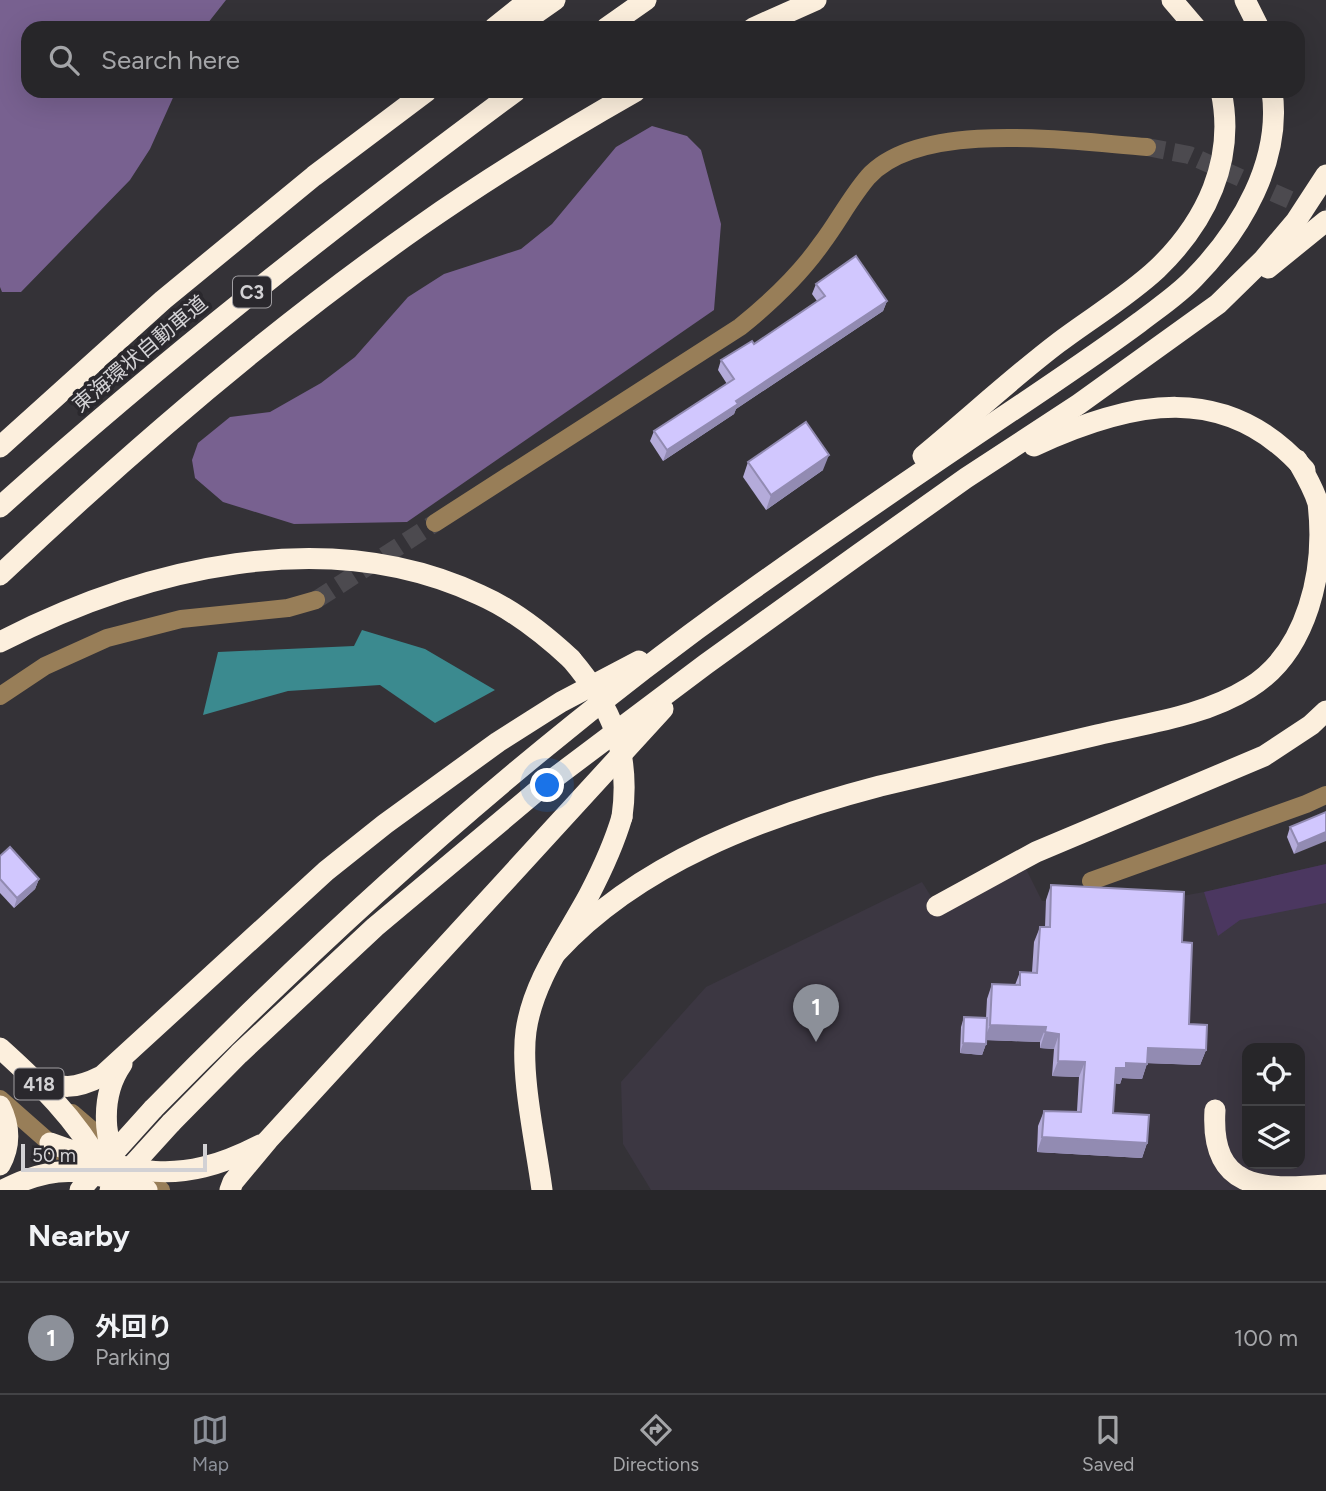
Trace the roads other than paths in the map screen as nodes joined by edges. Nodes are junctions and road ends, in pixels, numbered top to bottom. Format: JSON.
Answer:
{"nodes":[{"id":1,"x":529,"y":0,"type":"edge"},
{"id":2,"x":555,"y":0,"type":"edge"},
{"id":3,"x":646,"y":0,"type":"edge"},
{"id":4,"x":816,"y":0,"type":"edge"},
{"id":5,"x":1172,"y":0,"type":"edge"},
{"id":6,"x":1245,"y":0,"type":"edge"},
{"id":7,"x":503,"y":21,"type":"edge"},
{"id":8,"x":525,"y":21,"type":"edge"},
{"id":9,"x":616,"y":21,"type":"edge"},
{"id":10,"x":769,"y":21,"type":"edge"},
{"id":11,"x":1190,"y":21,"type":"edge"},
{"id":12,"x":1256,"y":21,"type":"edge"},
{"id":13,"x":409,"y":98,"type":"edge"},
{"id":14,"x":418,"y":98,"type":"edge"},
{"id":15,"x":507,"y":98,"type":"edge"},
{"id":16,"x":624,"y":98,"type":"edge"},
{"id":17,"x":1223,"y":98,"type":"edge"},
{"id":18,"x":1273,"y":98,"type":"edge"},
{"id":19,"x":1147,"y":147,"type":"tunnel mouth"},
{"id":20,"x":1326,"y":175,"type":"edge"},
{"id":21,"x":314,"y":176,"type":"junction"},
{"id":22,"x":1326,"y":221,"type":"edge"},
{"id":23,"x":1218,"y":304,"type":"junction"},
{"id":24,"x":0,"y":447,"type":"edge"},
{"id":25,"x":1297,"y":460,"type":"junction"},
{"id":26,"x":966,"y":478,"type":"junction"},
{"id":27,"x":1326,"y":496,"type":"edge"},
{"id":28,"x":0,"y":507,"type":"edge"},
{"id":29,"x":435,"y":523,"type":"tunnel mouth"},
{"id":30,"x":839,"y":528,"type":"junction"},
{"id":31,"x":0,"y":575,"type":"edge"},
{"id":32,"x":316,"y":600,"type":"tunnel mouth"},
{"id":33,"x":686,"y":636,"type":"junction"},
{"id":34,"x":0,"y":642,"type":"edge"},
{"id":35,"x":706,"y":664,"type":"junction"},
{"id":36,"x":0,"y":696,"type":"edge"},
{"id":37,"x":1326,"y":710,"type":"edge"},
{"id":38,"x":1326,"y":795,"type":"edge"},
{"id":39,"x":1091,"y":881,"type":"dead end"},
{"id":40,"x":937,"y":906,"type":"dead end"},
{"id":41,"x":556,"y":953,"type":"junction"},
{"id":42,"x":0,"y":1048,"type":"edge"},
{"id":43,"x":134,"y":1048,"type":"junction"},
{"id":44,"x":33,"y":1078,"type":"junction"},
{"id":45,"x":0,"y":1099,"type":"edge"},
{"id":46,"x":0,"y":1106,"type":"edge"},
{"id":47,"x":1214,"y":1110,"type":"dead end"},
{"id":48,"x":268,"y":1140,"type":"junction"},
{"id":49,"x":50,"y":1143,"type":"joint"},
{"id":50,"x":0,"y":1165,"type":"edge"},
{"id":51,"x":109,"y":1177,"type":"edge"},
{"id":52,"x":1326,"y":1185,"type":"edge"},
{"id":53,"x":3,"y":1190,"type":"edge"},
{"id":54,"x":147,"y":1190,"type":"edge"},
{"id":55,"x":161,"y":1190,"type":"edge"},
{"id":56,"x":230,"y":1190,"type":"edge"},
{"id":57,"x":542,"y":1190,"type":"edge"}],
"edges":[{"from":1,"to":7,"type":"highway"},
{"from":2,"to":8,"type":"highway"},
{"from":3,"to":9,"type":"highway"},
{"from":4,"to":10,"type":"highway"},
{"from":5,"to":11,"type":"highway"},
{"from":6,"to":12,"type":"highway"},
{"from":13,"to":21,"type":"highway"},
{"from":14,"to":21,"type":"highway","name":"東海環状自動車道","number":"C3"},
{"from":15,"to":28,"type":"highway","name":"東海環状自動車道","number":"C3"},
{"from":16,"to":31,"type":"highway"},
{"from":17,"to":30,"type":"highway"},
{"from":18,"to":30,"type":"highway"},
{"from":19,"to":29,"type":"street"},
{"from":20,"to":23,"type":"highway"},
{"from":21,"to":24,"type":"highway","name":"東海環状自動車道","number":"C3"},
{"from":22,"to":23,"type":"highway"},
{"from":23,"to":26,"type":"highway"},
{"from":25,"to":26,"type":"highway"},
{"from":25,"to":27,"type":"highway"},
{"from":25,"to":41,"type":"highway"},
{"from":26,"to":35,"type":"highway"},
{"from":30,"to":33,"type":"highway"},
{"from":32,"to":36,"type":"street"},
{"from":33,"to":43,"type":"highway"},
{"from":33,"to":51,"type":"highway","bridge":true},
{"from":34,"to":41,"type":"highway","bridge":true},
{"from":35,"to":48,"type":"highway"},
{"from":35,"to":51,"type":"highway","bridge":true},
{"from":37,"to":40,"type":"highway"},
{"from":38,"to":39,"type":"street"},
{"from":41,"to":57,"type":"highway"},
{"from":42,"to":44,"type":"highway","number":"418"},
{"from":43,"to":44,"type":"highway"},
{"from":43,"to":51,"type":"highway"},
{"from":44,"to":51,"type":"street"},
{"from":44,"to":51,"type":"highway","number":"418"},
{"from":45,"to":49,"type":"street"},
{"from":46,"to":50,"type":"highway"},
{"from":47,"to":52,"type":"highway"},
{"from":48,"to":51,"type":"highway"},
{"from":48,"to":56,"type":"highway"},
{"from":49,"to":51,"type":"highway"},
{"from":51,"to":53,"type":"highway"},
{"from":51,"to":54,"type":"highway"},
{"from":51,"to":55,"type":"street"}]}
